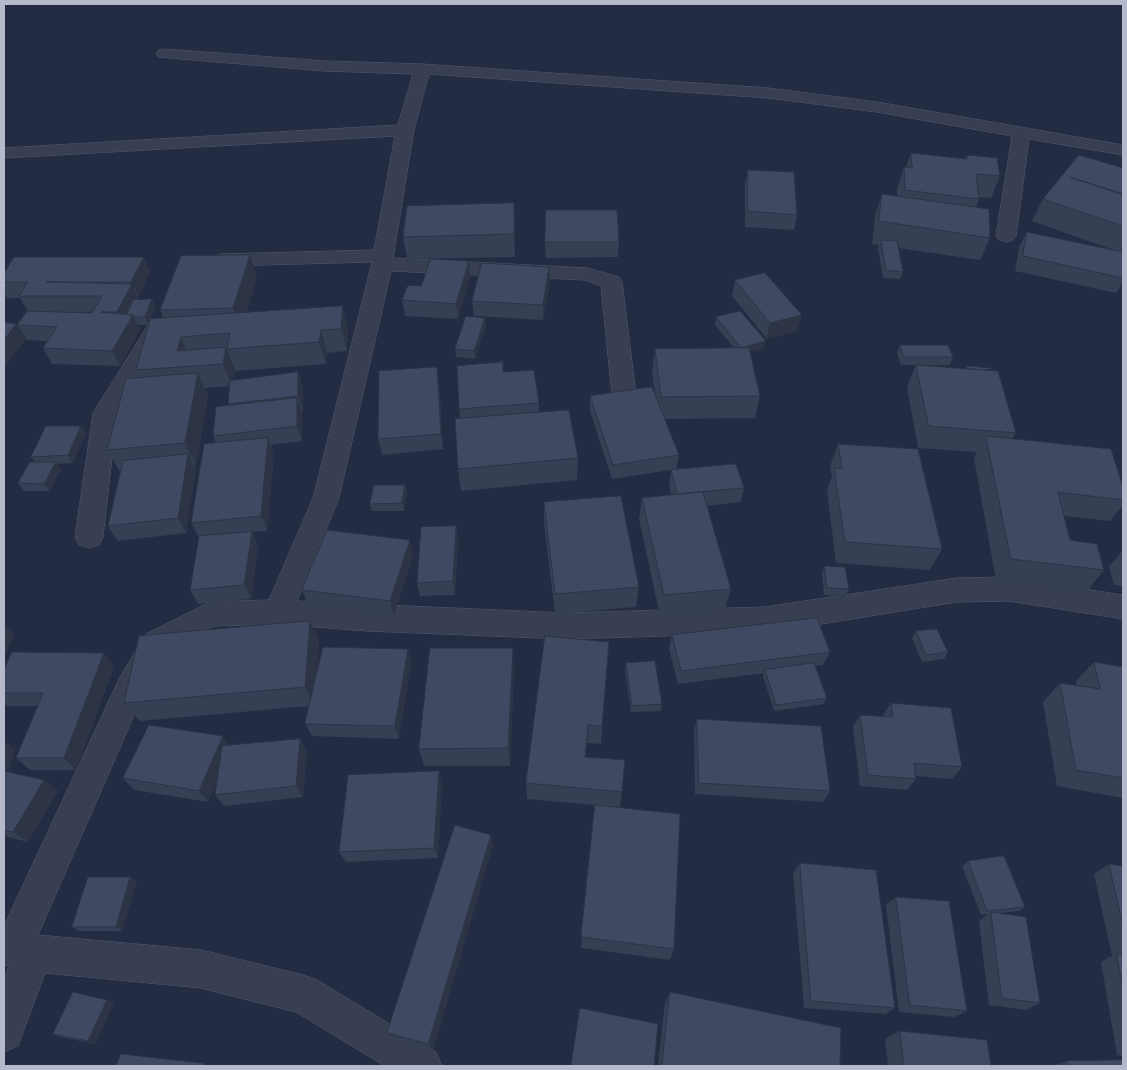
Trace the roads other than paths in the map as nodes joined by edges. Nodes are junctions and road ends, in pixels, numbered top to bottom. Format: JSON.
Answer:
{"nodes":[{"id":1,"x":164,"y":54,"type":"dead end"},
{"id":2,"x":422,"y":68,"type":"junction"},
{"id":3,"x":404,"y":130,"type":"junction"},
{"id":4,"x":1021,"y":133,"type":"junction"},
{"id":5,"x":1123,"y":150,"type":"edge"},
{"id":6,"x":5,"y":154,"type":"edge"},
{"id":7,"x":1006,"y":236,"type":"dead end"},
{"id":8,"x":382,"y":260,"type":"junction"},
{"id":9,"x":195,"y":269,"type":"edge"},
{"id":10,"x":168,"y":308,"type":"edge"},
{"id":11,"x":624,"y":395,"type":"edge"},
{"id":12,"x":89,"y":537,"type":"dead end"},
{"id":13,"x":1123,"y":606,"type":"edge"},
{"id":14,"x":278,"y":612,"type":"junction"},
{"id":15,"x":17,"y":949,"type":"edge"},
{"id":16,"x":4,"y":1032,"type":"edge"},
{"id":17,"x":422,"y":1066,"type":"edge"}],
"edges":[{"from":1,"to":2,"type":"street"},
{"from":2,"to":3,"type":"street"},
{"from":2,"to":4,"type":"street"},
{"from":3,"to":6,"type":"street"},
{"from":3,"to":8,"type":"street"},
{"from":4,"to":5,"type":"street"},
{"from":4,"to":7,"type":"street"},
{"from":8,"to":9,"type":"street"},
{"from":8,"to":11,"type":"street"},
{"from":8,"to":14,"type":"street"},
{"from":10,"to":12,"type":"street"},
{"from":13,"to":14,"type":"street"},
{"from":14,"to":15,"type":"street"},
{"from":15,"to":16,"type":"street"},
{"from":15,"to":17,"type":"street"}]}
